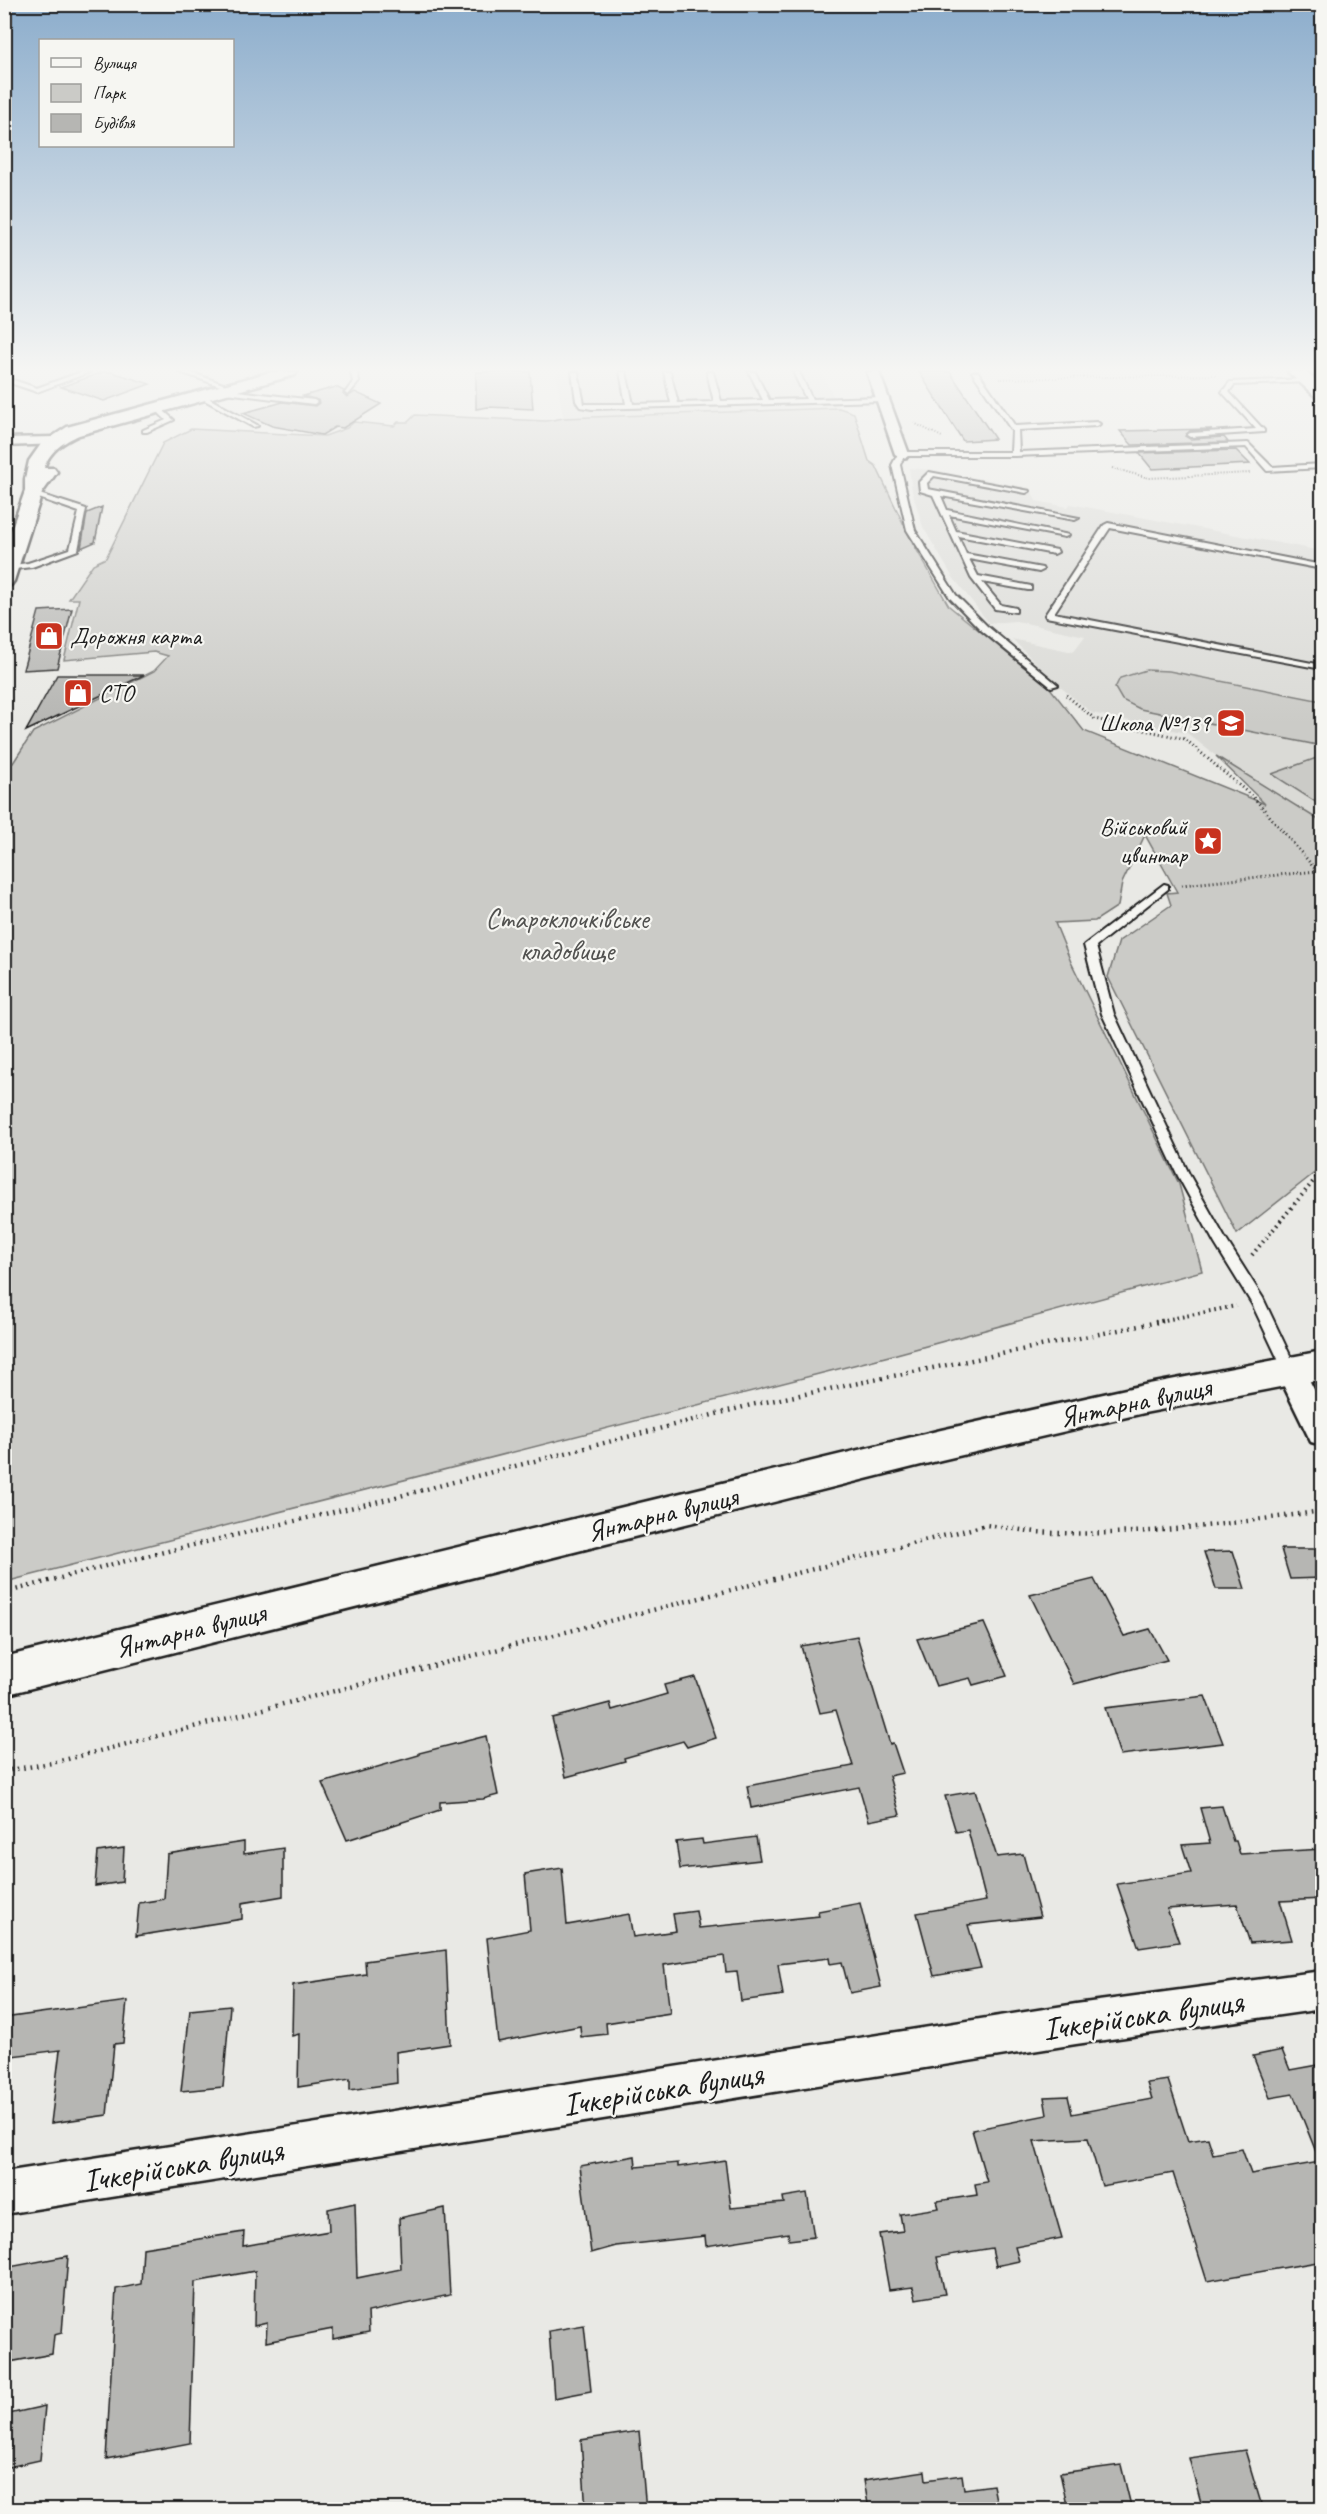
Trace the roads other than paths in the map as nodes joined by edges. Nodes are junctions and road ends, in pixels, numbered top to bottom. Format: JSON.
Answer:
{"nodes":[{"id":1,"x":36,"y":489,"type":"edge"},
{"id":2,"x":902,"y":489,"type":"edge"},
{"id":3,"x":923,"y":489,"type":"edge"},
{"id":4,"x":1017,"y":489,"type":"edge"},
{"id":5,"x":1026,"y":491,"type":"dead end"},
{"id":6,"x":34,"y":492,"type":"junction"},
{"id":7,"x":936,"y":494,"type":"junction"},
{"id":8,"x":944,"y":512,"type":"junction"},
{"id":9,"x":1075,"y":518,"type":"dead end"},
{"id":10,"x":953,"y":533,"type":"junction"},
{"id":11,"x":1065,"y":535,"type":"dead end"},
{"id":12,"x":1054,"y":552,"type":"dead end"},
{"id":13,"x":963,"y":556,"type":"junction"},
{"id":14,"x":1323,"y":567,"type":"edge"},
{"id":15,"x":1039,"y":570,"type":"dead end"},
{"id":16,"x":7,"y":575,"type":"edge"},
{"id":17,"x":975,"y":578,"type":"junction"},
{"id":18,"x":1029,"y":588,"type":"dead end"},
{"id":19,"x":1013,"y":610,"type":"dead end"},
{"id":20,"x":1323,"y":662,"type":"edge"},
{"id":21,"x":1054,"y":685,"type":"road end"},
{"id":22,"x":1164,"y":888,"type":"road end"},
{"id":23,"x":1306,"y":1367,"type":"edge"},
{"id":24,"x":1323,"y":1433,"type":"edge"},
{"id":25,"x":4,"y":1676,"type":"edge"},
{"id":26,"x":1323,"y":1990,"type":"edge"},
{"id":27,"x":4,"y":2193,"type":"edge"}],
"edges":[{"from":1,"to":6,"type":"main road"},
{"from":2,"to":21,"type":"lane"},
{"from":3,"to":7,"type":"lane"},
{"from":4,"to":5,"type":"lane"},
{"from":6,"to":16,"type":"main road"},
{"from":6,"to":16,"type":"lane"},
{"from":7,"to":8,"type":"lane"},
{"from":7,"to":9,"type":"lane"},
{"from":8,"to":10,"type":"lane"},
{"from":8,"to":11,"type":"lane"},
{"from":10,"to":12,"type":"lane"},
{"from":10,"to":13,"type":"lane"},
{"from":13,"to":15,"type":"lane"},
{"from":13,"to":17,"type":"lane"},
{"from":14,"to":20,"type":"lane"},
{"from":17,"to":18,"type":"lane"},
{"from":17,"to":19,"type":"lane"},
{"from":22,"to":23,"type":"lane"},
{"from":23,"to":24,"type":"street"},
{"from":23,"to":25,"type":"main road","name":"Янтарна вулиця"},
{"from":26,"to":27,"type":"street","name":"Ічкерійська вулиця"}]}
